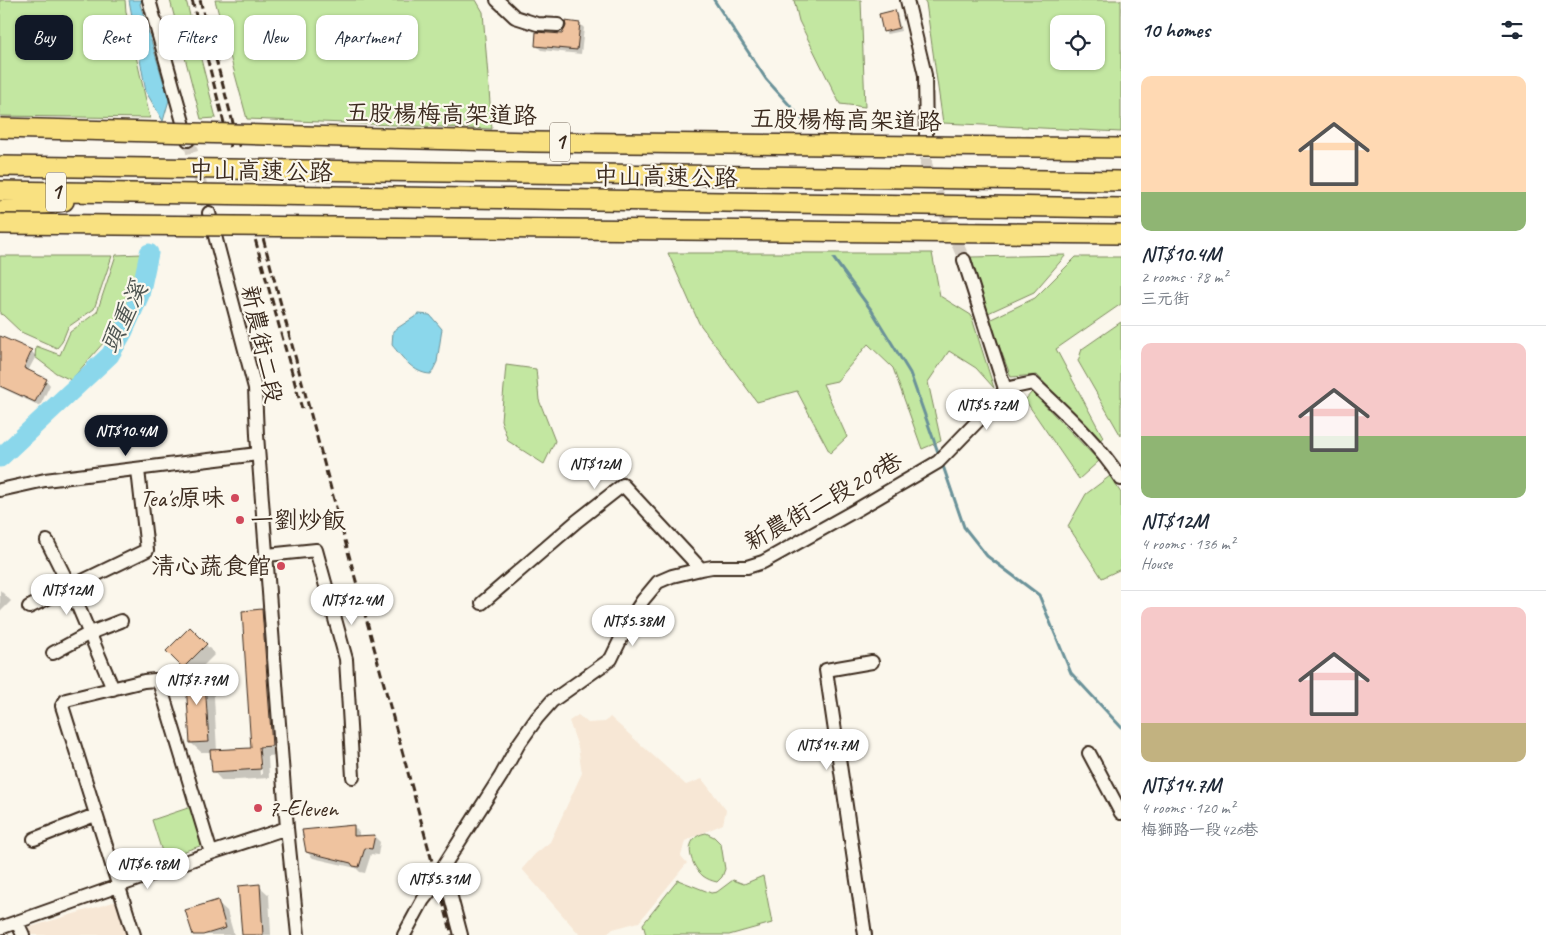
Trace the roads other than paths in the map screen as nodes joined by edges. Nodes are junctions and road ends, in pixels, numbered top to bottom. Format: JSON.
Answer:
{"nodes":[{"id":1,"x":149,"y":0,"type":"edge"},
{"id":2,"x":497,"y":0,"type":"edge"},
{"id":3,"x":907,"y":0,"type":"edge"},
{"id":4,"x":558,"y":25,"type":"dead end"},
{"id":5,"x":0,"y":128,"type":"edge"},
{"id":6,"x":926,"y":135,"type":"tunnel mouth"},
{"id":7,"x":189,"y":141,"type":"tunnel mouth"},
{"id":8,"x":1121,"y":148,"type":"edge"},
{"id":9,"x":0,"y":159,"type":"edge"},
{"id":10,"x":0,"y":166,"type":"edge"},
{"id":11,"x":53,"y":166,"type":"junction"},
{"id":12,"x":1121,"y":181,"type":"edge"},
{"id":13,"x":0,"y":192,"type":"edge"},
{"id":14,"x":112,"y":193,"type":"junction"},
{"id":15,"x":1121,"y":208,"type":"edge"},
{"id":16,"x":0,"y":211,"type":"edge"},
{"id":17,"x":209,"y":213,"type":"tunnel mouth"},
{"id":18,"x":0,"y":224,"type":"edge"},
{"id":19,"x":1121,"y":234,"type":"edge"},
{"id":20,"x":964,"y":260,"type":"tunnel mouth"},
{"id":21,"x":1005,"y":389,"type":"junction"},
{"id":22,"x":258,"y":454,"type":"junction"},
{"id":23,"x":138,"y":470,"type":"junction"},
{"id":24,"x":1121,"y":479,"type":"edge"},
{"id":25,"x":0,"y":490,"type":"edge"},
{"id":26,"x":47,"y":541,"type":"dead end"},
{"id":27,"x":267,"y":554,"type":"junction"},
{"id":28,"x":701,"y":569,"type":"junction"},
{"id":29,"x":70,"y":587,"type":"junction"},
{"id":30,"x":482,"y":603,"type":"dead end"},
{"id":31,"x":29,"y":607,"type":"dead end"},
{"id":32,"x":121,"y":621,"type":"dead end"},
{"id":33,"x":90,"y":634,"type":"junction"},
{"id":34,"x":53,"y":653,"type":"dead end"},
{"id":35,"x":872,"y":662,"type":"dead end"},
{"id":36,"x":113,"y":689,"type":"junction"},
{"id":37,"x":1089,"y":753,"type":"dead end"},
{"id":38,"x":353,"y":777,"type":"dead end"},
{"id":39,"x":1121,"y":813,"type":"edge"},
{"id":40,"x":95,"y":816,"type":"junction"},
{"id":41,"x":287,"y":828,"type":"junction"},
{"id":42,"x":34,"y":839,"type":"dead end"},
{"id":43,"x":211,"y":853,"type":"junction"},
{"id":44,"x":443,"y":867,"type":"junction"},
{"id":45,"x":118,"y":886,"type":"junction"},
{"id":46,"x":17,"y":922,"type":"junction"},
{"id":47,"x":0,"y":928,"type":"edge"},
{"id":48,"x":22,"y":935,"type":"edge"},
{"id":49,"x":134,"y":935,"type":"edge"},
{"id":50,"x":298,"y":935,"type":"edge"},
{"id":51,"x":404,"y":935,"type":"edge"},
{"id":52,"x":461,"y":935,"type":"edge"},
{"id":53,"x":865,"y":935,"type":"edge"}],
"edges":[{"from":1,"to":7,"type":"street"},
{"from":2,"to":4,"type":"street"},
{"from":3,"to":6,"type":"street"},
{"from":5,"to":8,"type":"highway","name":"五股楊梅高架道路","number":"1","bridge":true},
{"from":9,"to":11,"type":"highway"},
{"from":10,"to":11,"type":"highway","name":"中山高速公路","number":"1"},
{"from":11,"to":12,"type":"highway","name":"中山高速公路","number":"1"},
{"from":13,"to":14,"type":"highway","name":"中山高速公路","number":"1"},
{"from":14,"to":15,"type":"highway","name":"中山高速公路","number":"1"},
{"from":14,"to":16,"type":"highway"},
{"from":17,"to":22,"type":"street","name":"新農街二段"},
{"from":18,"to":19,"type":"highway","number":"1","bridge":true},
{"from":20,"to":21,"type":"street"},
{"from":21,"to":24,"type":"street"},
{"from":21,"to":28,"type":"street","name":"新農街二段209巷"},
{"from":22,"to":23,"type":"street"},
{"from":22,"to":27,"type":"street","name":"新農街二段"},
{"from":23,"to":25,"type":"street"},
{"from":23,"to":29,"type":"street"},
{"from":26,"to":29,"type":"street"},
{"from":27,"to":38,"type":"street"},
{"from":27,"to":41,"type":"street","name":"新農街二段"},
{"from":28,"to":30,"type":"street"},
{"from":28,"to":44,"type":"street","name":"新農街二段209巷"},
{"from":29,"to":31,"type":"street"},
{"from":29,"to":33,"type":"street"},
{"from":32,"to":33,"type":"street"},
{"from":33,"to":34,"type":"street"},
{"from":33,"to":36,"type":"street"},
{"from":35,"to":53,"type":"street"},
{"from":36,"to":40,"type":"street"},
{"from":36,"to":43,"type":"street"},
{"from":37,"to":39,"type":"street"},
{"from":40,"to":42,"type":"street"},
{"from":40,"to":45,"type":"street"},
{"from":41,"to":43,"type":"street"},
{"from":41,"to":50,"type":"street","name":"新農街二段"},
{"from":43,"to":45,"type":"street"},
{"from":44,"to":51,"type":"street","name":"新農街二段209巷"},
{"from":44,"to":52,"type":"street"},
{"from":45,"to":46,"type":"street"},
{"from":45,"to":49,"type":"street"},
{"from":46,"to":47,"type":"street"},
{"from":46,"to":48,"type":"street"}]}
